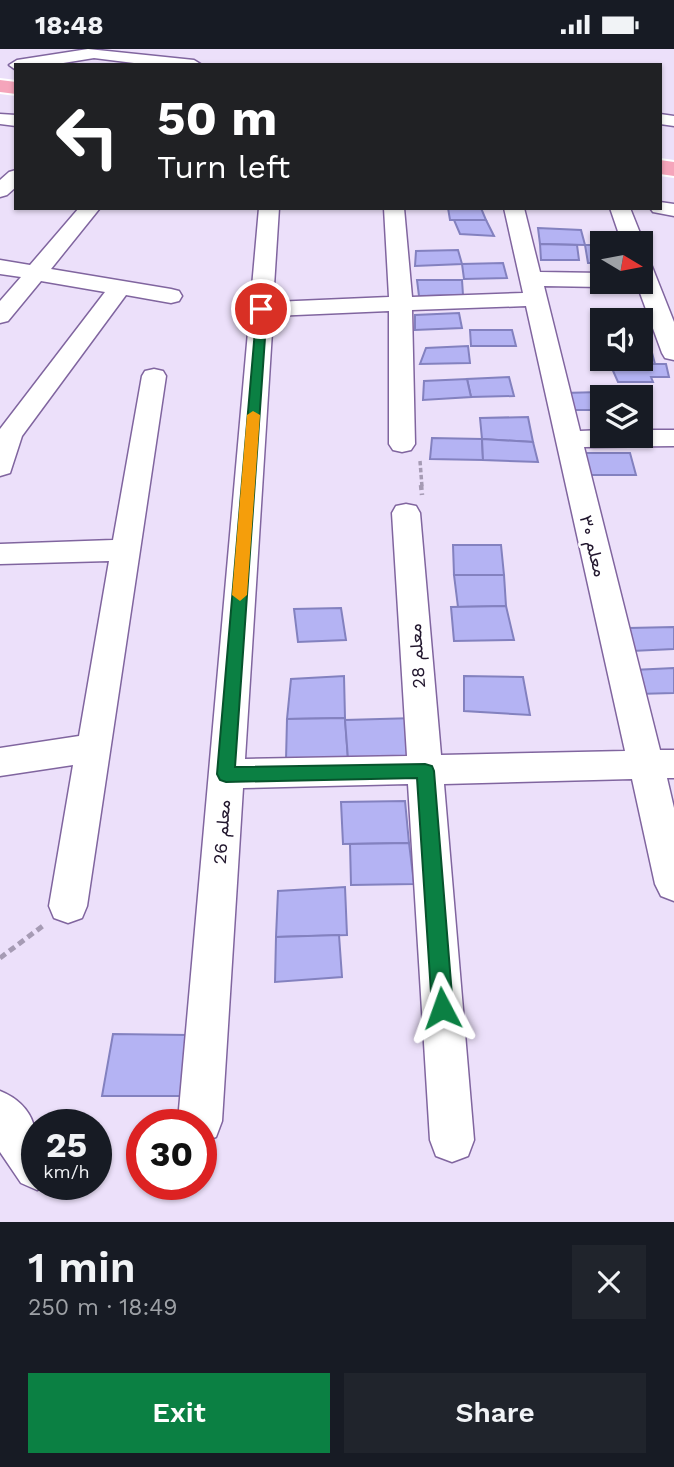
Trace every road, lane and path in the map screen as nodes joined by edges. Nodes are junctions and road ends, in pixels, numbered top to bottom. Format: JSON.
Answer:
{"nodes":[{"id":1,"x":30,"y":63,"type":"edge"},
{"id":2,"x":177,"y":63,"type":"edge"},
{"id":3,"x":14,"y":178,"type":"edge"},
{"id":4,"x":0,"y":191,"type":"edge"},
{"id":5,"x":88,"y":210,"type":"edge"},
{"id":6,"x":269,"y":210,"type":"edge"},
{"id":7,"x":394,"y":210,"type":"edge"},
{"id":8,"x":514,"y":210,"type":"edge"},
{"id":9,"x":621,"y":210,"type":"edge"},
{"id":10,"x":629,"y":231,"type":"edge"},
{"id":11,"x":0,"y":267,"type":"edge"},
{"id":12,"x":36,"y":273,"type":"junction"},
{"id":13,"x":590,"y":282,"type":"edge"},
{"id":14,"x":120,"y":287,"type":"junction"},
{"id":15,"x":533,"y":289,"type":"junction"},
{"id":16,"x":653,"y":291,"type":"edge"},
{"id":17,"x":171,"y":296,"type":"dead end"},
{"id":18,"x":400,"y":305,"type":"junction"},
{"id":19,"x":261,"y":309,"type":"junction"},
{"id":20,"x":0,"y":316,"type":"edge"},
{"id":21,"x":674,"y":353,"type":"edge"},
{"id":22,"x":154,"y":376,"type":"dead end"},
{"id":23,"x":674,"y":437,"type":"edge"},
{"id":24,"x":569,"y":439,"type":"junction"},
{"id":25,"x":402,"y":444,"type":"joint"},
{"id":26,"x":0,"y":467,"type":"edge"},
{"id":27,"x":406,"y":513,"type":"joint"},
{"id":28,"x":125,"y":550,"type":"junction"},
{"id":29,"x":0,"y":554,"type":"edge"},
{"id":30,"x":92,"y":748,"type":"junction"},
{"id":31,"x":0,"y":762,"type":"edge"},
{"id":32,"x":660,"y":765,"type":"edge"},
{"id":33,"x":425,"y":771,"type":"junction"},
{"id":34,"x":226,"y":774,"type":"junction"},
{"id":35,"x":674,"y":884,"type":"edge"},
{"id":36,"x":68,"y":906,"type":"joint"},
{"id":37,"x":0,"y":958,"type":"edge"},
{"id":38,"x":201,"y":1109,"type":"edge"},
{"id":39,"x":0,"y":1114,"type":"edge"},
{"id":40,"x":452,"y":1140,"type":"dead end"},
{"id":41,"x":21,"y":1144,"type":"edge"}],
"edges":[{"from":1,"to":2,"type":"street"},
{"from":3,"to":4,"type":"street"},
{"from":5,"to":12,"type":"street"},
{"from":6,"to":19,"type":"street","name":"معلم 26"},
{"from":7,"to":18,"type":"street"},
{"from":8,"to":15,"type":"street","name":"معلم ۳۰"},
{"from":9,"to":10,"type":"street"},
{"from":11,"to":12,"type":"street"},
{"from":12,"to":14,"type":"street"},
{"from":12,"to":20,"type":"street"},
{"from":13,"to":15,"type":"street"},
{"from":14,"to":17,"type":"street"},
{"from":14,"to":26,"type":"street"},
{"from":15,"to":18,"type":"street"},
{"from":15,"to":24,"type":"street","name":"معلم ۳۰"},
{"from":16,"to":21,"type":"street"},
{"from":18,"to":19,"type":"street"},
{"from":18,"to":25,"type":"street"},
{"from":19,"to":34,"type":"street","name":"معلم 26"},
{"from":22,"to":28,"type":"street"},
{"from":23,"to":24,"type":"street"},
{"from":24,"to":32,"type":"street","name":"معلم ۳۰"},
{"from":25,"to":27,"type":"path"},
{"from":27,"to":33,"type":"street","name":"معلم 28"},
{"from":28,"to":29,"type":"street"},
{"from":28,"to":30,"type":"street"},
{"from":30,"to":31,"type":"street"},
{"from":30,"to":36,"type":"street"},
{"from":32,"to":33,"type":"street"},
{"from":32,"to":35,"type":"street","name":"معلم ۳۰"},
{"from":33,"to":34,"type":"street"},
{"from":33,"to":40,"type":"street","name":"معلم 28"},
{"from":34,"to":38,"type":"street","name":"معلم 26"},
{"from":36,"to":37,"type":"path"},
{"from":39,"to":41,"type":"street"}]}
